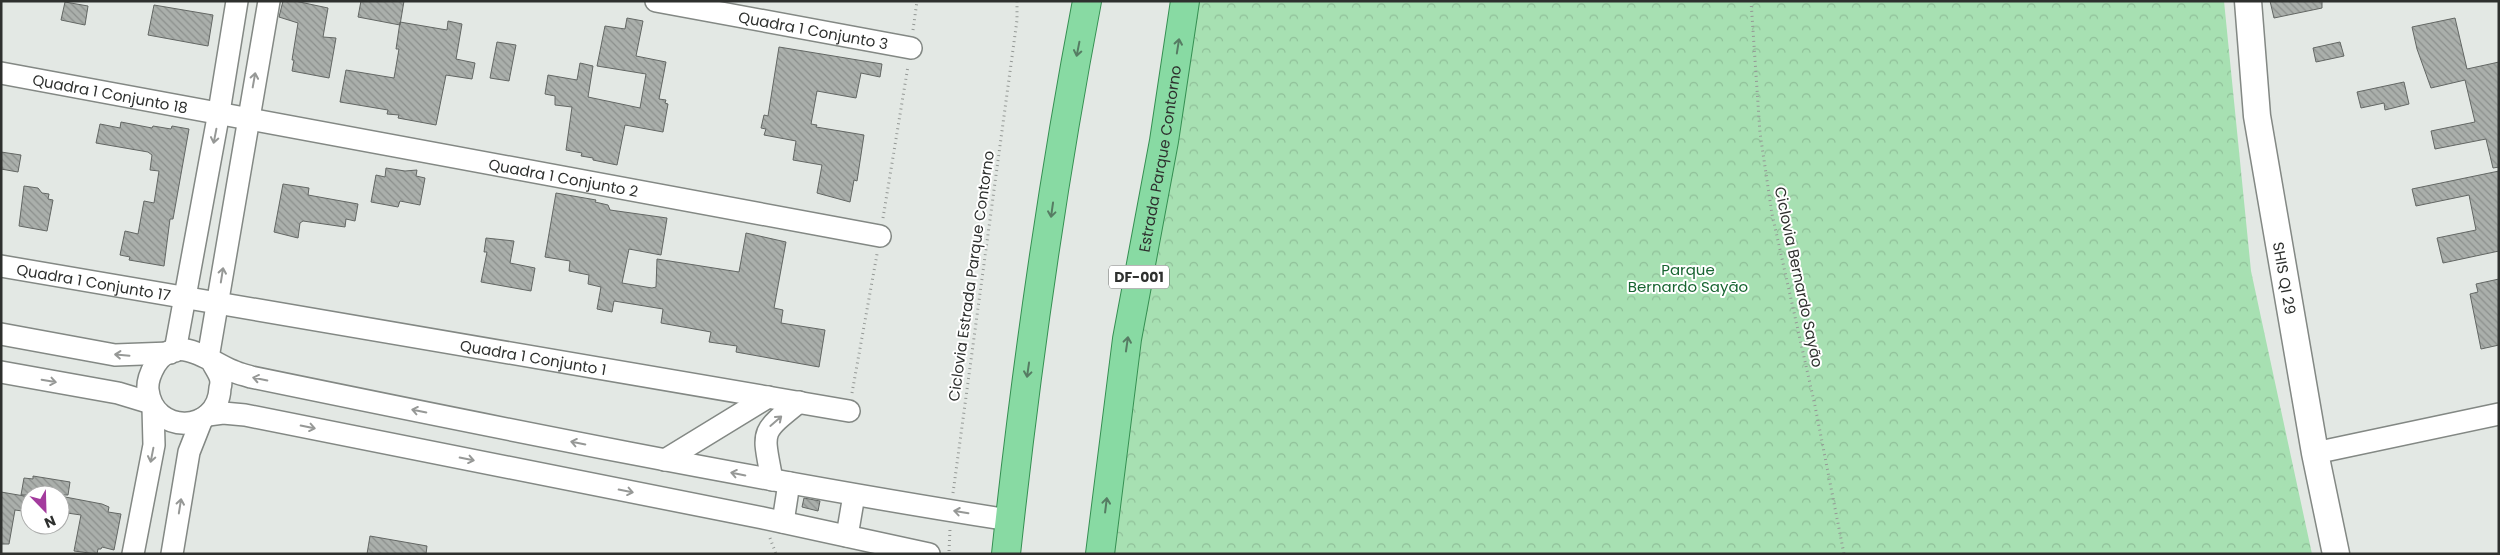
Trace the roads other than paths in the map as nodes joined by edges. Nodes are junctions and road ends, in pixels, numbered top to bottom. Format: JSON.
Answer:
{"nodes":[{"id":1,"x":237,"y":1,"type":"edge"},
{"id":2,"x":269,"y":1,"type":"edge"},
{"id":3,"x":656,"y":1,"type":"edge"},
{"id":4,"x":1087,"y":1,"type":"edge"},
{"id":5,"x":1185,"y":1,"type":"edge"},
{"id":6,"x":2248,"y":1,"type":"edge"},
{"id":7,"x":911,"y":48,"type":"road end"},
{"id":8,"x":1,"y":73,"type":"edge"},
{"id":9,"x":219,"y":112,"type":"junction"},
{"id":10,"x":248,"y":117,"type":"junction"},
{"id":11,"x":880,"y":236,"type":"road end"},
{"id":12,"x":1,"y":266,"type":"edge"},
{"id":13,"x":184,"y":298,"type":"junction"},
{"id":14,"x":218,"y":304,"type":"junction"},
{"id":15,"x":1,"y":334,"type":"edge"},
{"id":16,"x":173,"y":352,"type":"junction"},
{"id":17,"x":210,"y":359,"type":"junction"},
{"id":18,"x":1,"y":372,"type":"edge"},
{"id":19,"x":768,"y":397,"type":"junction"},
{"id":20,"x":799,"y":402,"type":"junction"},
{"id":21,"x":152,"y":405,"type":"junction"},
{"id":22,"x":849,"y":410,"type":"road end"},
{"id":23,"x":2499,"y":414,"type":"edge"},
{"id":24,"x":205,"y":417,"type":"junction"},
{"id":25,"x":2315,"y":453,"type":"junction"},
{"id":26,"x":665,"y":460,"type":"junction"},
{"id":27,"x":781,"y":482,"type":"junction"},
{"id":28,"x":854,"y":495,"type":"junction"},
{"id":29,"x":1010,"y":520,"type":"junction"},
{"id":30,"x":783,"y":522,"type":"junction"},
{"id":31,"x":847,"y":536,"type":"junction"},
{"id":32,"x":133,"y":554,"type":"edge"},
{"id":33,"x":172,"y":554,"type":"edge"},
{"id":34,"x":929,"y":554,"type":"edge"},
{"id":35,"x":1006,"y":554,"type":"edge"},
{"id":36,"x":1100,"y":554,"type":"edge"},
{"id":37,"x":2336,"y":554,"type":"edge"}],
"edges":[{"from":1,"to":9,"type":"street"},
{"from":10,"to":2,"type":"street","one_way":true},
{"from":3,"to":7,"type":"street","name":"Quadra 1 Conjunto 3"},
{"from":4,"to":29,"type":"main road","one_way":true},
{"from":36,"to":5,"type":"main road","name":"Estrada Parque Contorno","number":"DF-001","one_way":true},
{"from":6,"to":25,"type":"street","name":"SHIS QI 29"},
{"from":8,"to":9,"type":"street","name":"Quadra 1 Conjunto 18"},
{"from":9,"to":10,"type":"street","name":"Quadra 1 Conjunto 18"},
{"from":9,"to":13,"type":"street","one_way":true},
{"from":10,"to":11,"type":"street","name":"Quadra 1 Conjunto 2"},
{"from":14,"to":10,"type":"street","one_way":true},
{"from":12,"to":13,"type":"street","name":"Quadra 1 Conjunto 17"},
{"from":13,"to":14,"type":"street","name":"Quadra 1 Conjunto 17"},
{"from":13,"to":16,"type":"street"},
{"from":14,"to":17,"type":"street"},
{"from":14,"to":19,"type":"street","name":"Quadra 1 Conjunto 1"},
{"from":16,"to":15,"type":"street","one_way":true},
{"from":16,"to":17,"type":"street"},
{"from":16,"to":21,"type":"street"},
{"from":17,"to":24,"type":"street"},
{"from":26,"to":17,"type":"street","one_way":true},
{"from":18,"to":21,"type":"street","one_way":true},
{"from":19,"to":20,"type":"street","name":"Quadra 1 Conjunto 1"},
{"from":19,"to":26,"type":"street"},
{"from":20,"to":22,"type":"street","name":"Quadra 1 Conjunto 1"},
{"from":27,"to":20,"type":"street","one_way":true},
{"from":21,"to":24,"type":"street"},
{"from":21,"to":32,"type":"street","one_way":true},
{"from":23,"to":25,"type":"street"},
{"from":24,"to":30,"type":"street","one_way":true},
{"from":33,"to":24,"type":"street","one_way":true},
{"from":25,"to":37,"type":"street","name":"SHIS QI 29"},
{"from":27,"to":26,"type":"street","one_way":true},
{"from":27,"to":28,"type":"street"},
{"from":27,"to":30,"type":"street"},
{"from":29,"to":28,"type":"street","one_way":true},
{"from":28,"to":31,"type":"street"},
{"from":29,"to":35,"type":"main road"},
{"from":30,"to":31,"type":"street"},
{"from":31,"to":34,"type":"street"}]}
